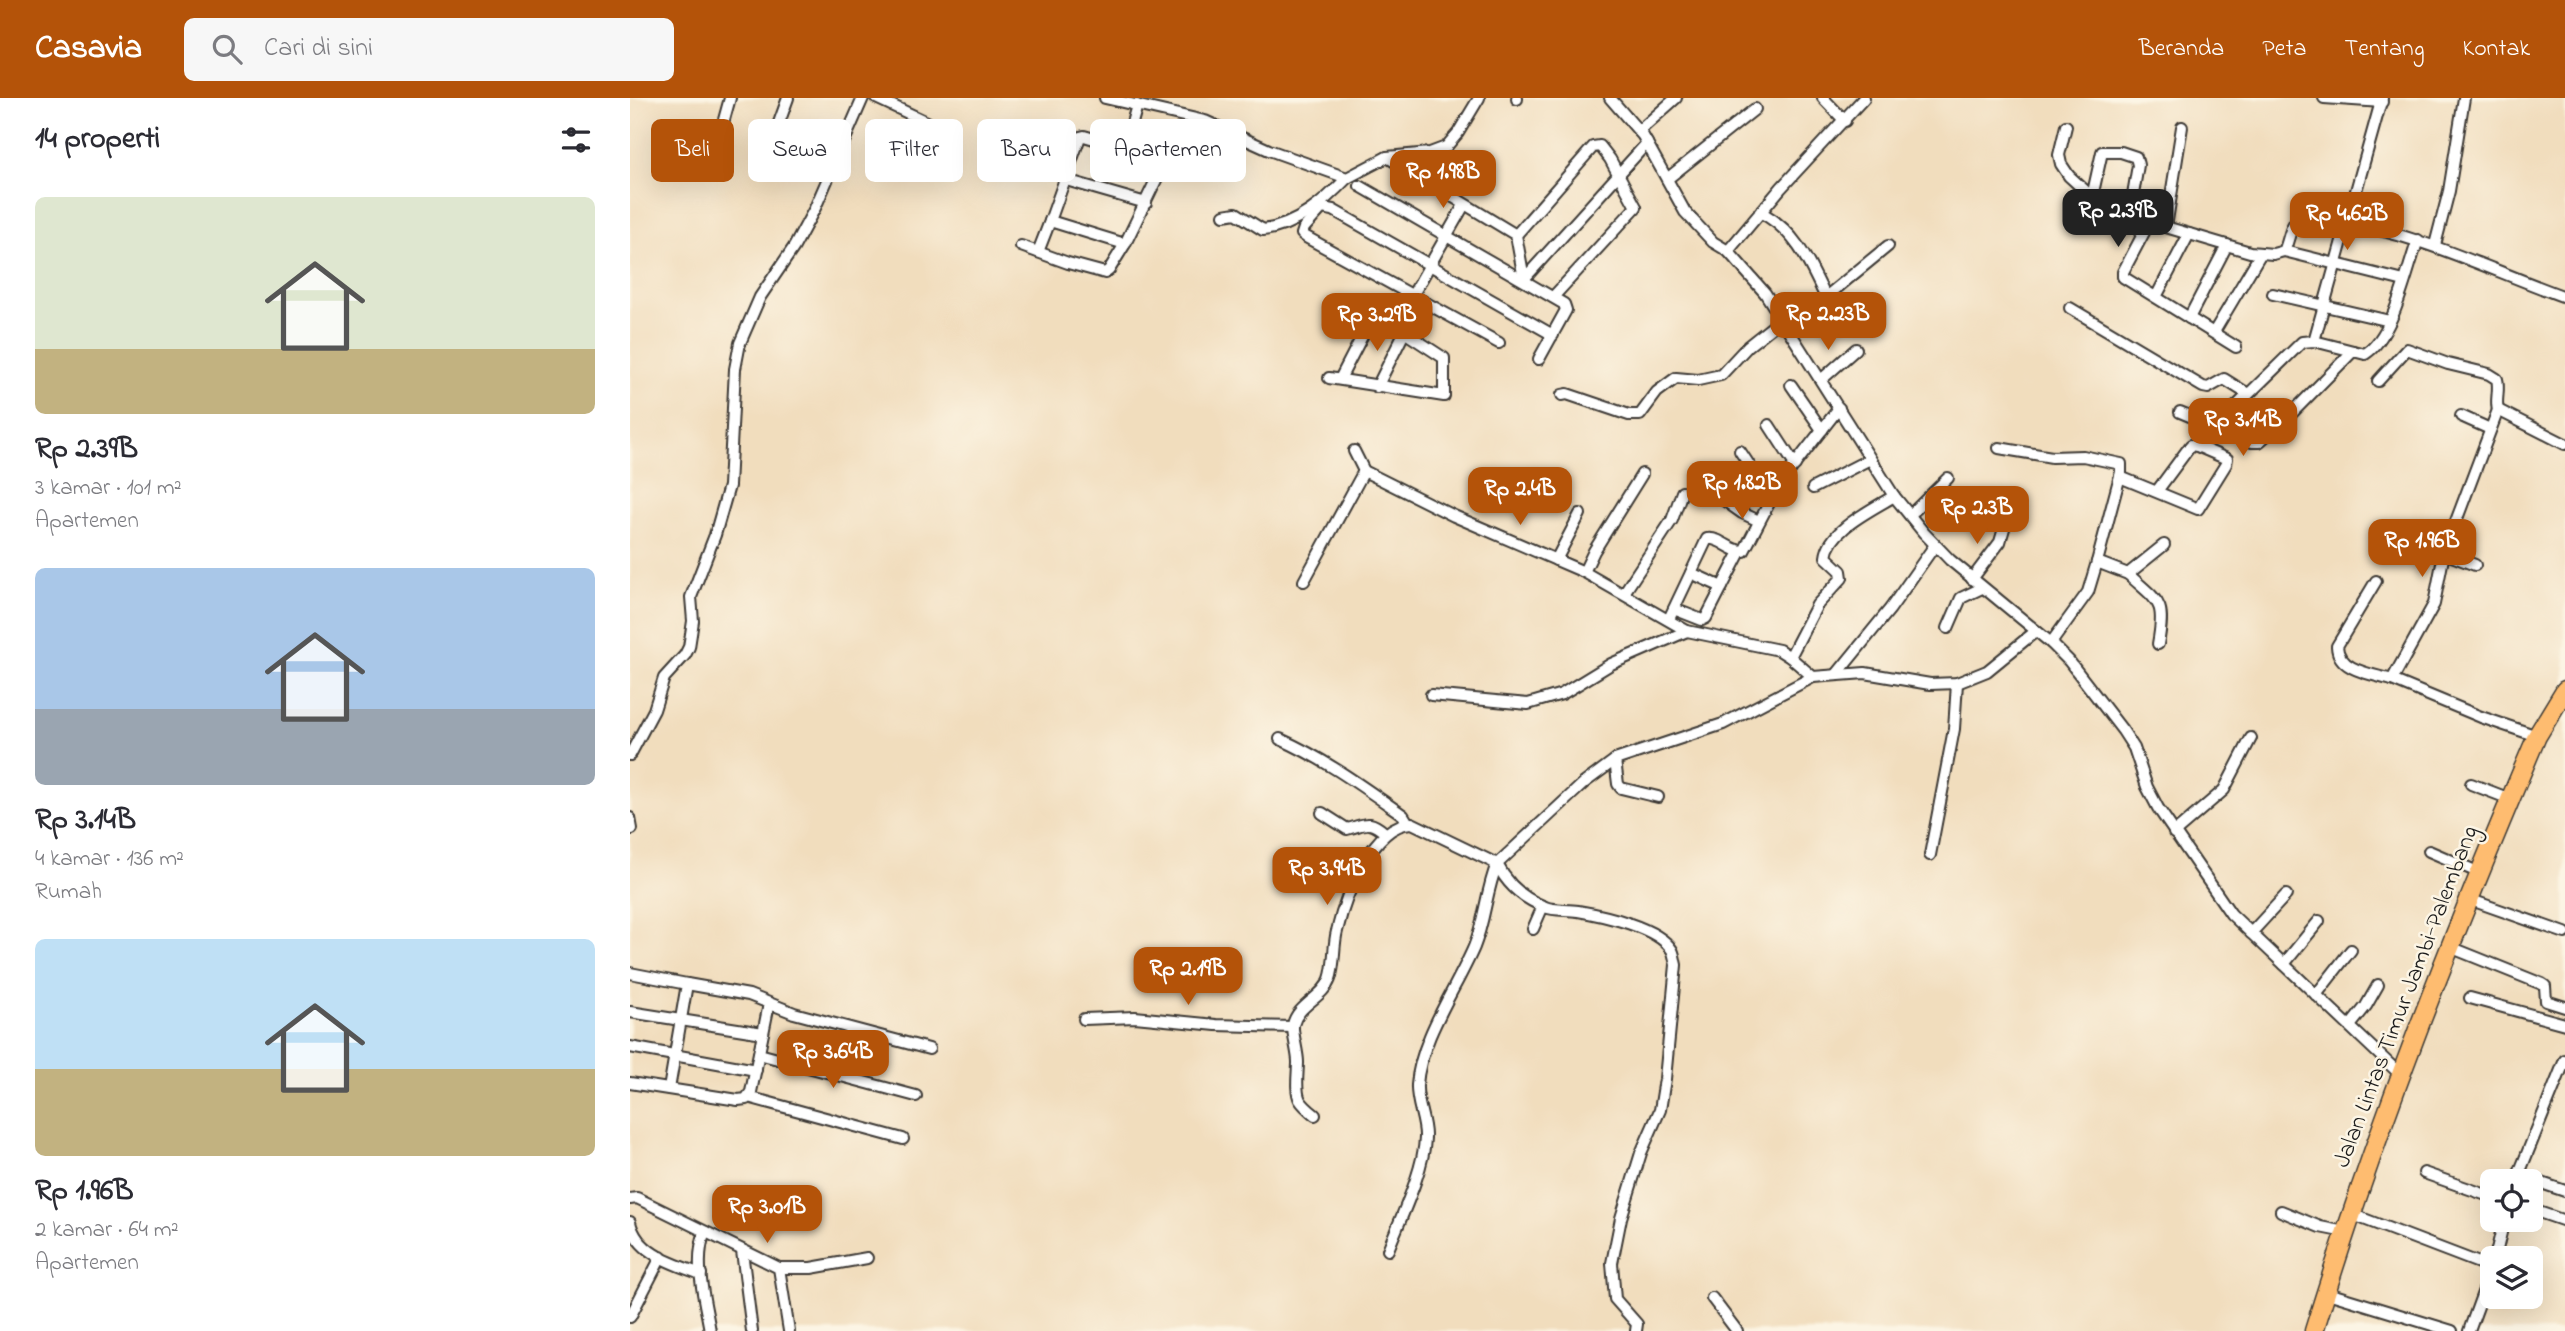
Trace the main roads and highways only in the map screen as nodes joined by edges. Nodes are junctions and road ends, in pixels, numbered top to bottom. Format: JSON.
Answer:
{"nodes":[{"id":1,"x":2565,"y":690,"type":"edge"},
{"id":2,"x":2565,"y":700,"type":"edge"},
{"id":3,"x":2402,"y":1075,"type":"junction"},
{"id":4,"x":2314,"y":1331,"type":"edge"},
{"id":5,"x":2320,"y":1331,"type":"edge"}],
"edges":[{"from":1,"to":3,"type":"highway","name":"Jalan Lintas Timur Jambi-Palembang"},
{"from":2,"to":3,"type":"highway","name":"Jalan Lintas Timur Jambi-Palembang"},
{"from":3,"to":4,"type":"highway","name":"Jalan Lintas Timur Jambi-Palembang"},
{"from":3,"to":5,"type":"highway","name":"Jalan Lintas Timur Jambi-Palembang"}]}
